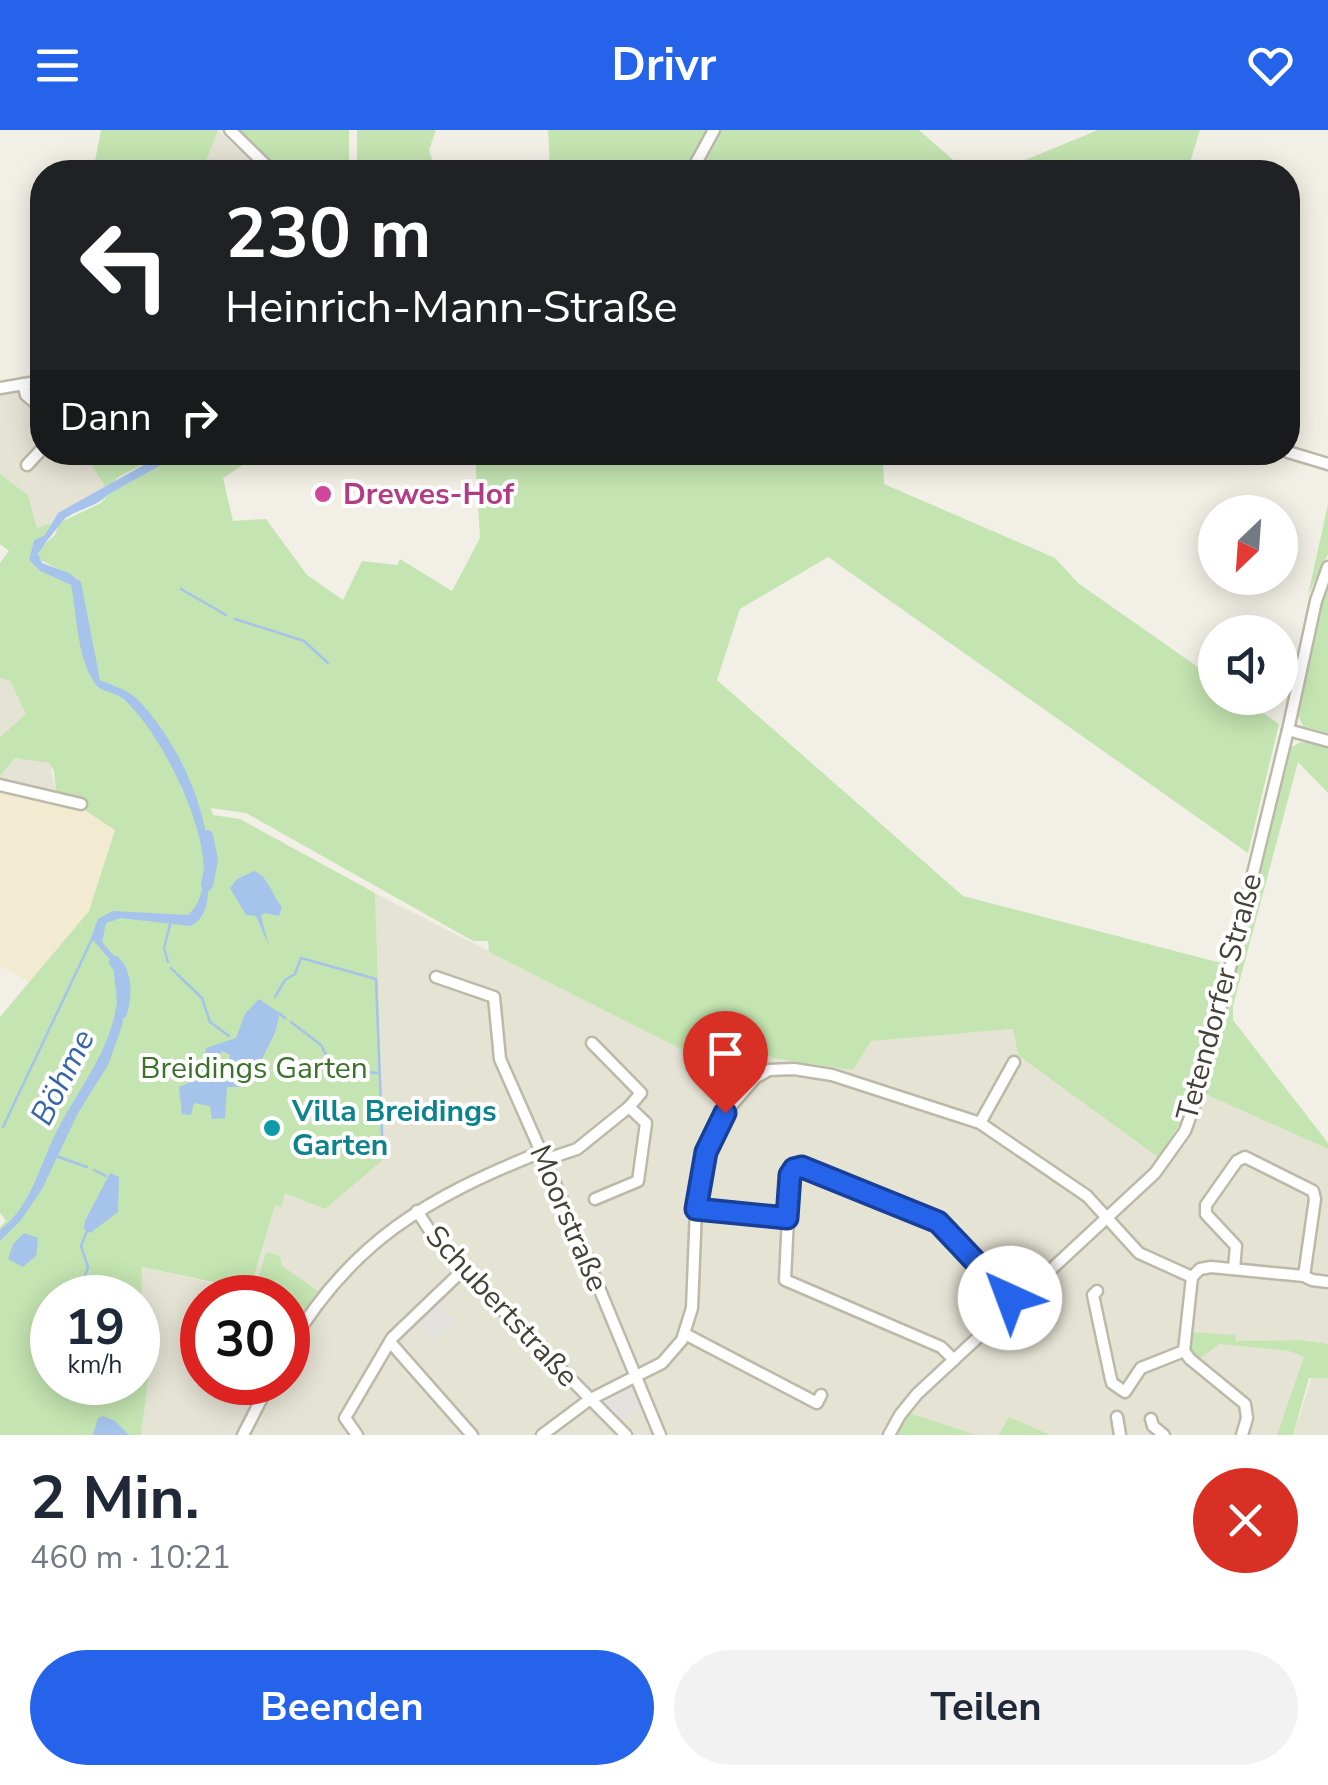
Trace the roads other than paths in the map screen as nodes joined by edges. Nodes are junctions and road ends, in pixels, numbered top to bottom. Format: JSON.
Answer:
{"nodes":[{"id":1,"x":230,"y":130,"type":"edge"},
{"id":2,"x":714,"y":130,"type":"edge"},
{"id":3,"x":260,"y":160,"type":"edge"},
{"id":4,"x":697,"y":160,"type":"edge"},
{"id":5,"x":30,"y":383,"type":"edge"},
{"id":6,"x":23,"y":384,"type":"junction"},
{"id":7,"x":0,"y":388,"type":"edge"},
{"id":8,"x":30,"y":398,"type":"edge"},
{"id":9,"x":1300,"y":456,"type":"edge"},
{"id":10,"x":30,"y":462,"type":"edge"},
{"id":11,"x":1328,"y":464,"type":"edge"},
{"id":12,"x":27,"y":465,"type":"dead end"},
{"id":13,"x":1328,"y":567,"type":"edge"},
{"id":14,"x":1288,"y":730,"type":"junction"},
{"id":15,"x":1328,"y":741,"type":"edge"},
{"id":16,"x":0,"y":785,"type":"edge"},
{"id":17,"x":81,"y":804,"type":"dead end"},
{"id":18,"x":436,"y":977,"type":"dead end"},
{"id":19,"x":592,"y":1043,"type":"dead end"},
{"id":20,"x":1014,"y":1062,"type":"dead end"},
{"id":21,"x":628,"y":1107,"type":"junction"},
{"id":22,"x":980,"y":1124,"type":"junction"},
{"id":23,"x":543,"y":1156,"type":"junction"},
{"id":24,"x":595,"y":1199,"type":"dead end"},
{"id":25,"x":696,"y":1209,"type":"junction"},
{"id":26,"x":416,"y":1210,"type":"junction"},
{"id":27,"x":787,"y":1218,"type":"junction"},
{"id":28,"x":1106,"y":1218,"type":"junction"},
{"id":29,"x":1234,"y":1269,"type":"junction"},
{"id":30,"x":463,"y":1270,"type":"junction"},
{"id":31,"x":1304,"y":1276,"type":"junction"},
{"id":32,"x":1192,"y":1277,"type":"junction"},
{"id":33,"x":1328,"y":1282,"type":"edge"},
{"id":34,"x":1097,"y":1291,"type":"dead end"},
{"id":35,"x":1014,"y":1303,"type":"junction"},
{"id":36,"x":310,"y":1311,"type":"edge"},
{"id":37,"x":685,"y":1334,"type":"junction"},
{"id":38,"x":390,"y":1342,"type":"junction"},
{"id":39,"x":1184,"y":1351,"type":"junction"},
{"id":40,"x":954,"y":1360,"type":"junction"},
{"id":41,"x":636,"y":1377,"type":"junction"},
{"id":42,"x":821,"y":1395,"type":"dead end"},
{"id":43,"x":589,"y":1400,"type":"junction"},
{"id":44,"x":258,"y":1405,"type":"edge"},
{"id":45,"x":1117,"y":1416,"type":"dead end"},
{"id":46,"x":1150,"y":1419,"type":"dead end"},
{"id":47,"x":243,"y":1435,"type":"edge"},
{"id":48,"x":358,"y":1435,"type":"edge"},
{"id":49,"x":472,"y":1435,"type":"edge"},
{"id":50,"x":542,"y":1435,"type":"edge"},
{"id":51,"x":626,"y":1435,"type":"edge"},
{"id":52,"x":660,"y":1435,"type":"edge"},
{"id":53,"x":889,"y":1435,"type":"edge"},
{"id":54,"x":1120,"y":1435,"type":"edge"},
{"id":55,"x":1164,"y":1435,"type":"edge"},
{"id":56,"x":1242,"y":1435,"type":"edge"}],
"edges":[{"from":1,"to":3,"type":"street"},
{"from":2,"to":4,"type":"street"},
{"from":5,"to":6,"type":"street"},
{"from":6,"to":7,"type":"street"},
{"from":6,"to":8,"type":"street"},
{"from":9,"to":11,"type":"street"},
{"from":10,"to":12,"type":"street"},
{"from":13,"to":14,"type":"street","name":"Tetendorfer Straße"},
{"from":14,"to":15,"type":"street"},
{"from":14,"to":28,"type":"street","name":"Tetendorfer Straße"},
{"from":16,"to":17,"type":"street"},
{"from":18,"to":23,"type":"street","name":"Moorstraße"},
{"from":19,"to":21,"type":"street"},
{"from":20,"to":22,"type":"street"},
{"from":21,"to":23,"type":"street"},
{"from":21,"to":24,"type":"street"},
{"from":22,"to":25,"type":"street"},
{"from":22,"to":28,"type":"street"},
{"from":23,"to":26,"type":"street"},
{"from":23,"to":41,"type":"street","name":"Moorstraße"},
{"from":25,"to":27,"type":"street"},
{"from":25,"to":37,"type":"street"},
{"from":26,"to":30,"type":"street","name":"Schubertstraße"},
{"from":26,"to":36,"type":"street"},
{"from":27,"to":35,"type":"street"},
{"from":27,"to":40,"type":"street"},
{"from":28,"to":32,"type":"street"},
{"from":28,"to":35,"type":"street","name":"Tetendorfer Straße"},
{"from":29,"to":31,"type":"street"},
{"from":29,"to":31,"type":"street"},
{"from":29,"to":32,"type":"street"},
{"from":30,"to":38,"type":"street"},
{"from":30,"to":43,"type":"street","name":"Schubertstraße"},
{"from":31,"to":33,"type":"street"},
{"from":32,"to":39,"type":"street"},
{"from":34,"to":39,"type":"street"},
{"from":35,"to":40,"type":"street","name":"Tetendorfer Straße"},
{"from":37,"to":41,"type":"street"},
{"from":37,"to":42,"type":"street"},
{"from":38,"to":48,"type":"street"},
{"from":38,"to":49,"type":"street"},
{"from":39,"to":56,"type":"street"},
{"from":40,"to":53,"type":"street","name":"Tetendorfer Straße"},
{"from":41,"to":43,"type":"street"},
{"from":41,"to":52,"type":"street","name":"Moorstraße"},
{"from":43,"to":50,"type":"street"},
{"from":43,"to":51,"type":"street","name":"Schubertstraße"},
{"from":44,"to":47,"type":"street"},
{"from":45,"to":54,"type":"street"},
{"from":46,"to":55,"type":"street"}]}
